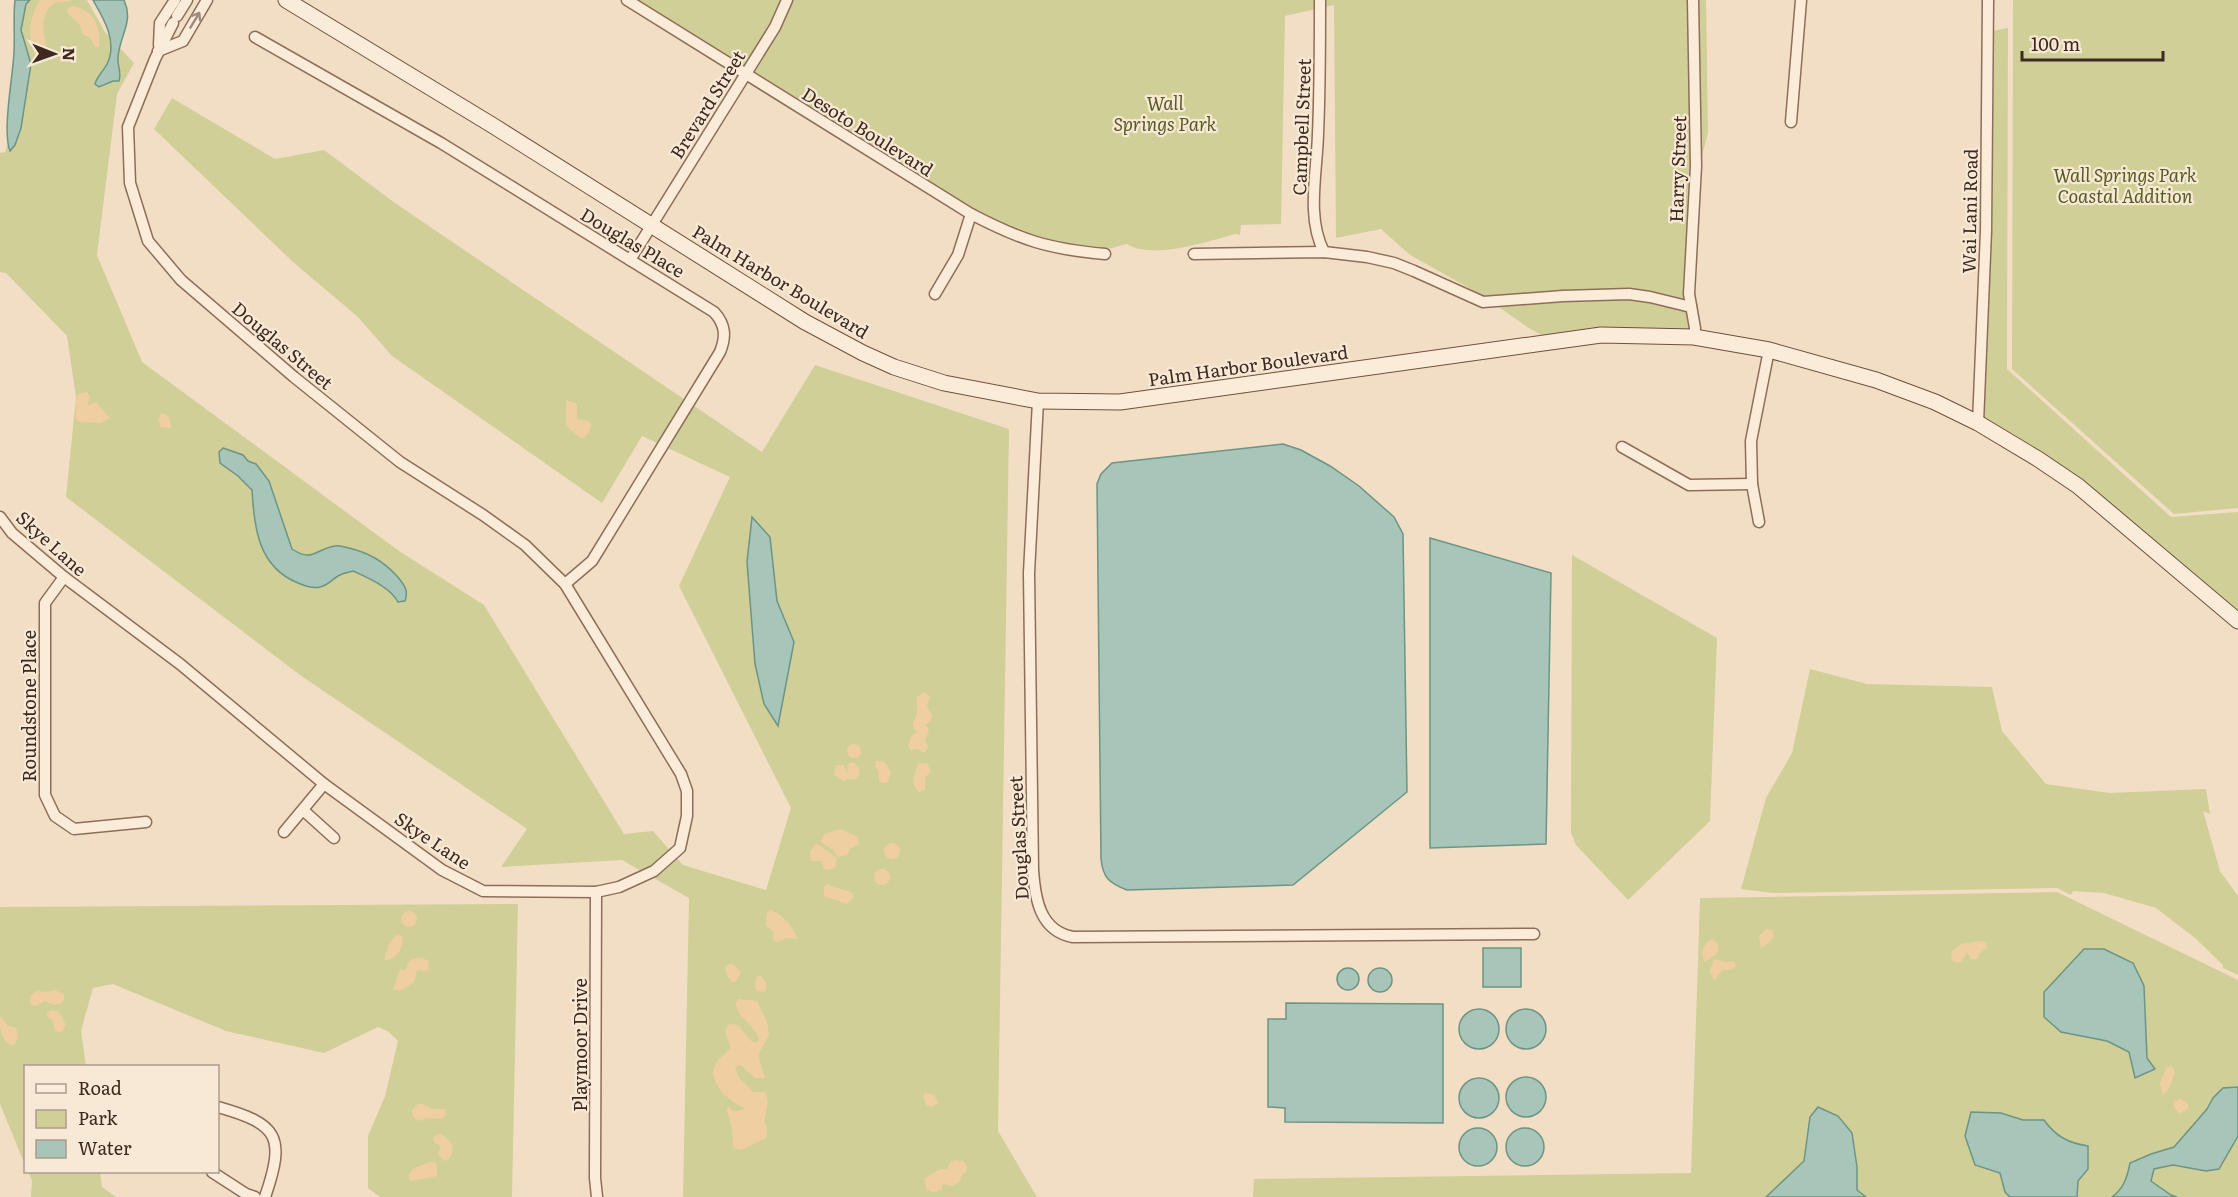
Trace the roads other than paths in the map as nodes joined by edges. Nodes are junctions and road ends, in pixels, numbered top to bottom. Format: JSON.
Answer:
{"nodes":[{"id":1,"x":176,"y":0,"type":"edge"},
{"id":2,"x":188,"y":0,"type":"edge"},
{"id":3,"x":207,"y":0,"type":"edge"},
{"id":4,"x":286,"y":0,"type":"edge"},
{"id":5,"x":627,"y":0,"type":"edge"},
{"id":6,"x":787,"y":0,"type":"edge"},
{"id":7,"x":1320,"y":0,"type":"edge"},
{"id":8,"x":1693,"y":0,"type":"edge"},
{"id":9,"x":1801,"y":0,"type":"edge"},
{"id":10,"x":1988,"y":0,"type":"edge"},
{"id":11,"x":255,"y":37,"type":"dead end"},
{"id":12,"x":158,"y":51,"type":"junction"},
{"id":13,"x":745,"y":74,"type":"junction"},
{"id":14,"x":1791,"y":122,"type":"dead end"},
{"id":15,"x":971,"y":214,"type":"junction"},
{"id":16,"x":651,"y":225,"type":"junction"},
{"id":17,"x":1324,"y":252,"type":"junction"},
{"id":18,"x":1105,"y":254,"type":"dead end"},
{"id":19,"x":1194,"y":254,"type":"dead end"},
{"id":20,"x":630,"y":260,"type":"junction"},
{"id":21,"x":935,"y":294,"type":"dead end"},
{"id":22,"x":1690,"y":307,"type":"junction"},
{"id":23,"x":1694,"y":337,"type":"junction"},
{"id":24,"x":1769,"y":351,"type":"junction"},
{"id":25,"x":1038,"y":401,"type":"junction"},
{"id":26,"x":1978,"y":423,"type":"junction"},
{"id":27,"x":1622,"y":447,"type":"dead end"},
{"id":28,"x":1752,"y":484,"type":"junction"},
{"id":29,"x":0,"y":517,"type":"edge"},
{"id":30,"x":1760,"y":522,"type":"dead end"},
{"id":31,"x":64,"y":577,"type":"junction"},
{"id":32,"x":564,"y":584,"type":"junction"},
{"id":33,"x":2238,"y":621,"type":"edge"},
{"id":34,"x":324,"y":784,"type":"junction"},
{"id":35,"x":303,"y":810,"type":"junction"},
{"id":36,"x":146,"y":822,"type":"dead end"},
{"id":37,"x":284,"y":832,"type":"dead end"},
{"id":38,"x":334,"y":838,"type":"dead end"},
{"id":39,"x":596,"y":892,"type":"junction"},
{"id":40,"x":1534,"y":934,"type":"dead end"},
{"id":41,"x":219,"y":1107,"type":"edge"},
{"id":42,"x":214,"y":1173,"type":"edge"},
{"id":43,"x":255,"y":1197,"type":"edge"},
{"id":44,"x":265,"y":1197,"type":"edge"},
{"id":45,"x":597,"y":1197,"type":"edge"}],
"edges":[{"from":1,"to":12,"type":"street"},
{"from":2,"to":12,"type":"street","name":"Douglas Street"},
{"from":12,"to":3,"type":"street","one_way":true},
{"from":4,"to":16,"type":"main road","name":"Palm Harbor Boulevard"},
{"from":5,"to":13,"type":"street","name":"Desoto Boulevard"},
{"from":6,"to":13,"type":"street","name":"Brevard Street"},
{"from":7,"to":17,"type":"street","name":"Campbell Street"},
{"from":8,"to":22,"type":"street","name":"Harry Street"},
{"from":9,"to":14,"type":"street"},
{"from":10,"to":26,"type":"street","name":"Wai Lani Road"},
{"from":11,"to":20,"type":"street","name":"Douglas Place"},
{"from":12,"to":32,"type":"street","name":"Douglas Street"},
{"from":13,"to":15,"type":"street","name":"Desoto Boulevard"},
{"from":13,"to":16,"type":"street","name":"Brevard Street"},
{"from":15,"to":18,"type":"street","name":"Desoto Boulevard"},
{"from":15,"to":21,"type":"street"},
{"from":16,"to":20,"type":"street","name":"Brevard Street"},
{"from":16,"to":25,"type":"main road","name":"Palm Harbor Boulevard"},
{"from":17,"to":19,"type":"street"},
{"from":17,"to":22,"type":"street"},
{"from":20,"to":32,"type":"street","name":"Douglas Place"},
{"from":22,"to":23,"type":"street","name":"Harry Street"},
{"from":23,"to":24,"type":"main road","name":"Palm Harbor Boulevard"},
{"from":23,"to":25,"type":"main road","name":"Palm Harbor Boulevard"},
{"from":24,"to":26,"type":"main road","name":"Palm Harbor Boulevard"},
{"from":24,"to":28,"type":"street"},
{"from":25,"to":40,"type":"street","name":"Douglas Street"},
{"from":26,"to":33,"type":"main road","name":"Palm Harbor Boulevard"},
{"from":27,"to":28,"type":"street"},
{"from":28,"to":30,"type":"street"},
{"from":29,"to":31,"type":"street","name":"Skye Lane"},
{"from":31,"to":34,"type":"street","name":"Skye Lane"},
{"from":31,"to":36,"type":"street","name":"Roundstone Place"},
{"from":32,"to":39,"type":"street","name":"Skye Lane"},
{"from":34,"to":35,"type":"street"},
{"from":34,"to":39,"type":"street","name":"Skye Lane"},
{"from":35,"to":37,"type":"street"},
{"from":35,"to":38,"type":"street"},
{"from":39,"to":45,"type":"street","name":"Playmoor Drive"},
{"from":41,"to":44,"type":"street"},
{"from":42,"to":43,"type":"street"}]}
